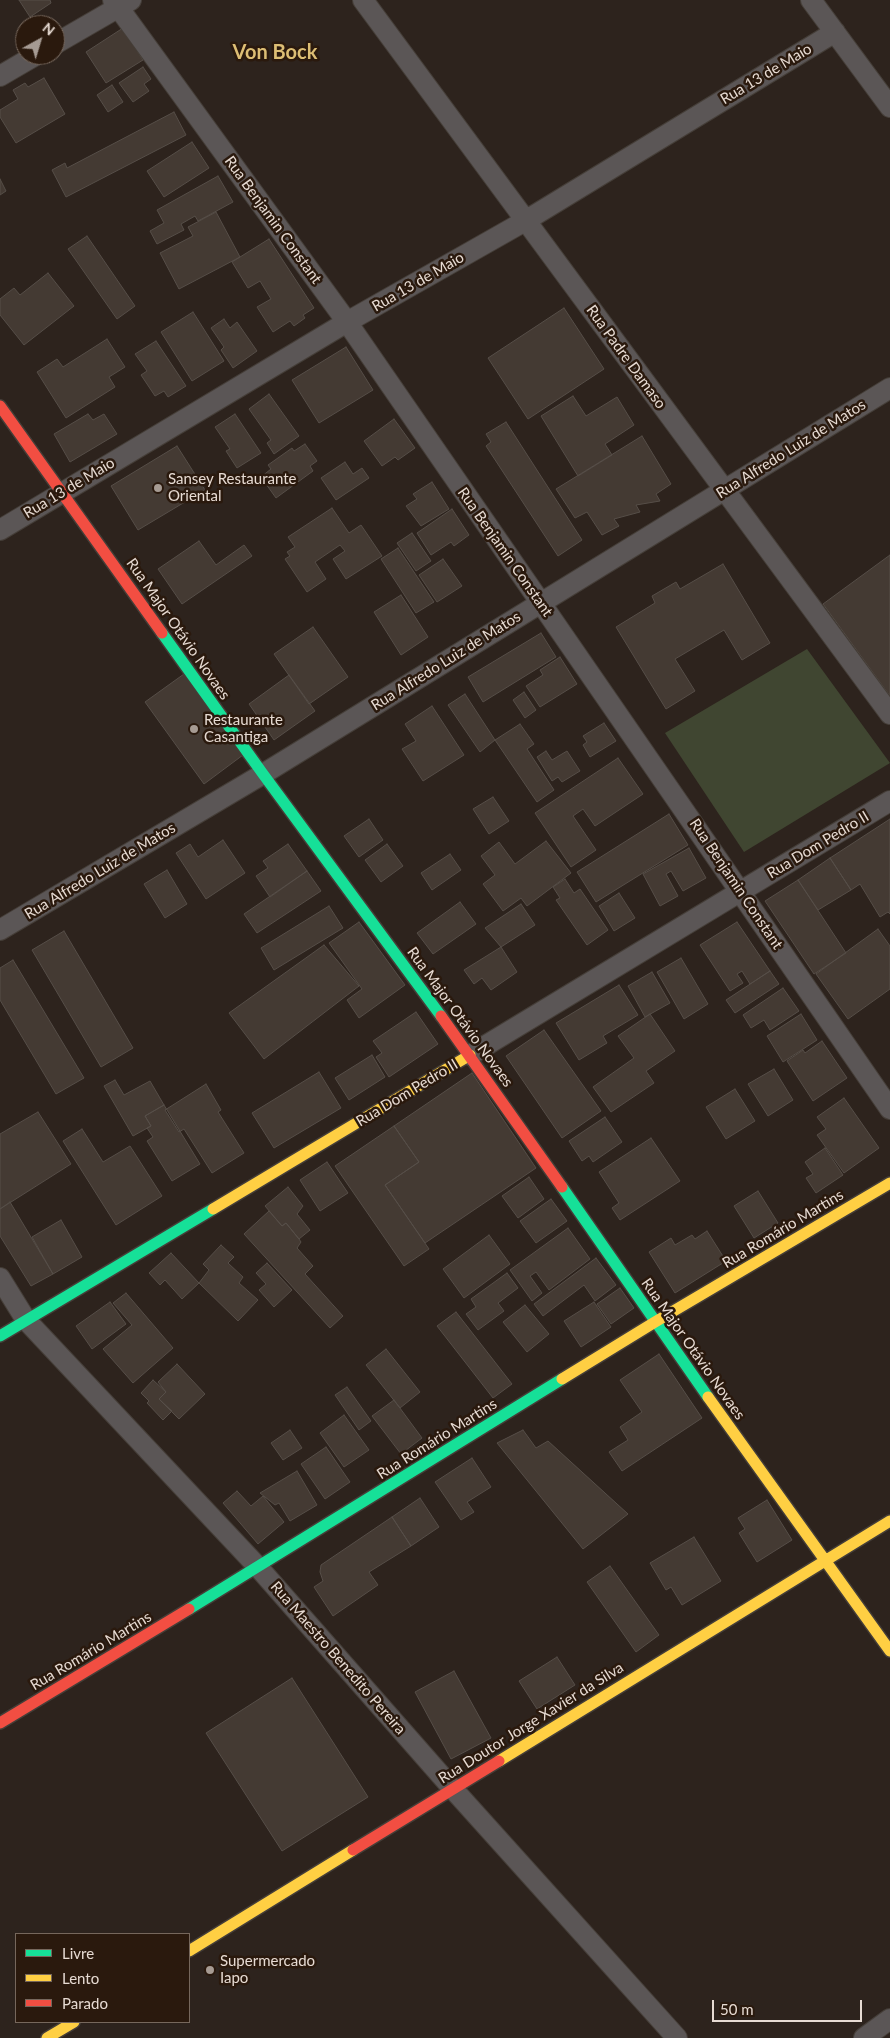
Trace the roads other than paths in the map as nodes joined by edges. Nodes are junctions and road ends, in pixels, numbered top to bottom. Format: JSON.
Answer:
{"nodes":[{"id":1,"x":363,"y":0,"type":"edge"},
{"id":2,"x":811,"y":0,"type":"edge"},
{"id":3,"x":121,"y":2,"type":"edge"},
{"id":4,"x":835,"y":32,"type":"junction"},
{"id":5,"x":65,"y":38,"type":"edge"},
{"id":6,"x":19,"y":65,"type":"edge"},
{"id":7,"x":0,"y":76,"type":"edge"},
{"id":8,"x":890,"y":107,"type":"edge"},
{"id":9,"x":525,"y":221,"type":"junction"},
{"id":10,"x":347,"y":322,"type":"junction"},
{"id":11,"x":890,"y":388,"type":"edge"},
{"id":12,"x":0,"y":406,"type":"edge"},
{"id":13,"x":724,"y":490,"type":"junction"},
{"id":14,"x":62,"y":492,"type":"junction"},
{"id":15,"x":0,"y":530,"type":"edge"},
{"id":16,"x":540,"y":603,"type":"junction"},
{"id":17,"x":890,"y":714,"type":"edge"},
{"id":18,"x":263,"y":774,"type":"junction"},
{"id":19,"x":890,"y":801,"type":"edge"},
{"id":20,"x":742,"y":892,"type":"junction"},
{"id":21,"x":0,"y":930,"type":"edge"},
{"id":22,"x":470,"y":1055,"type":"junction"},
{"id":23,"x":890,"y":1109,"type":"edge"},
{"id":24,"x":890,"y":1183,"type":"edge"},
{"id":25,"x":0,"y":1278,"type":"edge"},
{"id":26,"x":26,"y":1320,"type":"junction"},
{"id":27,"x":655,"y":1322,"type":"junction"},
{"id":28,"x":0,"y":1336,"type":"edge"},
{"id":29,"x":890,"y":1521,"type":"edge"},
{"id":30,"x":825,"y":1560,"type":"junction"},
{"id":31,"x":258,"y":1567,"type":"junction"},
{"id":32,"x":890,"y":1651,"type":"edge"},
{"id":33,"x":0,"y":1723,"type":"edge"},
{"id":34,"x":453,"y":1789,"type":"junction"},
{"id":35,"x":190,"y":1950,"type":"edge"},
{"id":36,"x":890,"y":2019,"type":"edge"},
{"id":37,"x":72,"y":2023,"type":"edge"},
{"id":38,"x":47,"y":2038,"type":"edge"},
{"id":39,"x":677,"y":2038,"type":"edge"},
{"id":40,"x":864,"y":2038,"type":"edge"}],
"edges":[{"from":1,"to":9,"type":"street","name":"Rua Padre Damaso"},
{"from":2,"to":4,"type":"street"},
{"from":3,"to":5,"type":"street"},
{"from":3,"to":10,"type":"street","name":"Rua Benjamin Constant"},
{"from":4,"to":8,"type":"street"},
{"from":4,"to":9,"type":"street","name":"Rua 13 de Maio"},
{"from":6,"to":7,"type":"street"},
{"from":9,"to":10,"type":"street","name":"Rua 13 de Maio"},
{"from":9,"to":13,"type":"street","name":"Rua Padre Damaso"},
{"from":10,"to":14,"type":"street","name":"Rua 13 de Maio"},
{"from":10,"to":16,"type":"street","name":"Rua Benjamin Constant"},
{"from":11,"to":13,"type":"street","name":"Rua Alfredo Luiz de Matos"},
{"from":12,"to":14,"type":"street","name":"Rua Major Otávio Novaes"},
{"from":13,"to":16,"type":"street","name":"Rua Alfredo Luiz de Matos"},
{"from":13,"to":17,"type":"street","name":"Rua Padre Damaso"},
{"from":14,"to":15,"type":"street","name":"Rua 13 de Maio"},
{"from":14,"to":18,"type":"street","name":"Rua Major Otávio Novaes"},
{"from":16,"to":18,"type":"street","name":"Rua Alfredo Luiz de Matos"},
{"from":16,"to":20,"type":"street","name":"Rua Benjamin Constant"},
{"from":18,"to":21,"type":"street","name":"Rua Alfredo Luiz de Matos"},
{"from":18,"to":22,"type":"street","name":"Rua Major Otávio Novaes"},
{"from":19,"to":20,"type":"street","name":"Rua Dom Pedro II"},
{"from":20,"to":22,"type":"street","name":"Rua Dom Pedro II"},
{"from":20,"to":23,"type":"street","name":"Rua Benjamin Constant"},
{"from":22,"to":26,"type":"street","name":"Rua Dom Pedro II"},
{"from":22,"to":27,"type":"street","name":"Rua Major Otávio Novaes"},
{"from":24,"to":27,"type":"street","name":"Rua Romário Martins"},
{"from":25,"to":26,"type":"street","name":"Rua Maestro Benedito Pereira"},
{"from":26,"to":28,"type":"street","name":"Rua Dom Pedro II"},
{"from":26,"to":31,"type":"street","name":"Rua Maestro Benedito Pereira"},
{"from":27,"to":30,"type":"street","name":"Rua Major Otávio Novaes"},
{"from":27,"to":31,"type":"street","name":"Rua Romário Martins"},
{"from":29,"to":30,"type":"street","name":"Rua Doutor Jorge Xavier da Silva"},
{"from":30,"to":32,"type":"street","name":"Rua Major Otávio Novaes"},
{"from":30,"to":34,"type":"street","name":"Rua Doutor Jorge Xavier da Silva"},
{"from":31,"to":33,"type":"street","name":"Rua Romário Martins"},
{"from":31,"to":34,"type":"street","name":"Rua Maestro Benedito Pereira"},
{"from":34,"to":35,"type":"street","name":"Rua Doutor Jorge Xavier da Silva"},
{"from":34,"to":39,"type":"street","name":"Rua Maestro Benedito Pereira"},
{"from":36,"to":40,"type":"street"},
{"from":37,"to":38,"type":"street"}]}
